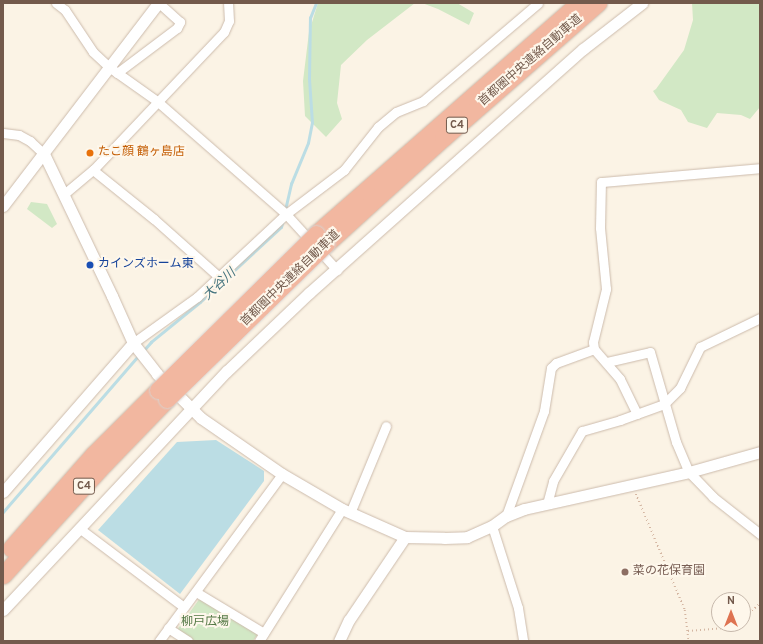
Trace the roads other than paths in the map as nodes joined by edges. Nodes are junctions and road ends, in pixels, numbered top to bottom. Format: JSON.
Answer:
{"nodes":[{"id":1,"x":56,"y":3,"type":"edge"},
{"id":2,"x":159,"y":3,"type":"edge"},
{"id":3,"x":228,"y":3,"type":"edge"},
{"id":4,"x":538,"y":3,"type":"edge"},
{"id":5,"x":642,"y":3,"type":"edge"},
{"id":6,"x":592,"y":5,"type":"edge"},
{"id":7,"x":113,"y":70,"type":"junction"},
{"id":8,"x":157,"y":101,"type":"junction"},
{"id":9,"x":3,"y":133,"type":"edge"},
{"id":10,"x":44,"y":154,"type":"junction"},
{"id":11,"x":760,"y":168,"type":"edge"},
{"id":12,"x":93,"y":170,"type":"junction"},
{"id":13,"x":64,"y":194,"type":"junction"},
{"id":14,"x":3,"y":206,"type":"edge"},
{"id":15,"x":286,"y":214,"type":"junction"},
{"id":16,"x":337,"y":270,"type":"junction"},
{"id":17,"x":218,"y":277,"type":"junction"},
{"id":18,"x":760,"y":318,"type":"edge"},
{"id":19,"x":133,"y":343,"type":"junction"},
{"id":20,"x":594,"y":349,"type":"junction"},
{"id":21,"x":607,"y":362,"type":"junction"},
{"id":22,"x":162,"y":394,"type":"junction"},
{"id":23,"x":664,"y":404,"type":"junction"},
{"id":24,"x":192,"y":409,"type":"junction"},
{"id":25,"x":637,"y":414,"type":"junction"},
{"id":26,"x":386,"y":426,"type":"dead end"},
{"id":27,"x":760,"y":452,"type":"edge"},
{"id":28,"x":689,"y":472,"type":"junction"},
{"id":29,"x":282,"y":474,"type":"junction"},
{"id":30,"x":3,"y":492,"type":"edge"},
{"id":31,"x":547,"y":504,"type":"junction"},
{"id":32,"x":346,"y":511,"type":"junction"},
{"id":33,"x":506,"y":516,"type":"junction"},
{"id":34,"x":492,"y":526,"type":"junction"},
{"id":35,"x":79,"y":528,"type":"junction"},
{"id":36,"x":760,"y":534,"type":"edge"},
{"id":37,"x":405,"y":537,"type":"junction"},
{"id":38,"x":3,"y":557,"type":"edge"},
{"id":39,"x":3,"y":575,"type":"edge"},
{"id":40,"x":196,"y":592,"type":"junction"},
{"id":41,"x":184,"y":607,"type":"junction"},
{"id":42,"x":3,"y":610,"type":"edge"},
{"id":43,"x":168,"y":628,"type":"junction"},
{"id":44,"x":261,"y":637,"type":"edge"},
{"id":45,"x":159,"y":641,"type":"edge"},
{"id":46,"x":188,"y":641,"type":"edge"},
{"id":47,"x":339,"y":641,"type":"edge"},
{"id":48,"x":523,"y":641,"type":"edge"}],
"edges":[{"from":1,"to":7,"type":"street"},
{"from":2,"to":7,"type":"street"},
{"from":2,"to":7,"type":"street"},
{"from":3,"to":8,"type":"street"},
{"from":4,"to":15,"type":"street"},
{"from":5,"to":16,"type":"street"},
{"from":6,"to":22,"type":"highway","name":"首都圏中央連絡自動車道","number":"C4","bridge":true},
{"from":7,"to":8,"type":"street"},
{"from":7,"to":10,"type":"street"},
{"from":8,"to":12,"type":"street"},
{"from":8,"to":15,"type":"street"},
{"from":9,"to":10,"type":"street"},
{"from":10,"to":13,"type":"street"},
{"from":10,"to":14,"type":"street"},
{"from":11,"to":20,"type":"street"},
{"from":12,"to":13,"type":"street"},
{"from":12,"to":17,"type":"street"},
{"from":13,"to":19,"type":"street"},
{"from":15,"to":16,"type":"street"},
{"from":15,"to":17,"type":"street"},
{"from":16,"to":24,"type":"street"},
{"from":17,"to":19,"type":"street"},
{"from":18,"to":23,"type":"street"},
{"from":19,"to":24,"type":"street"},
{"from":19,"to":30,"type":"street"},
{"from":20,"to":21,"type":"street"},
{"from":20,"to":33,"type":"street"},
{"from":21,"to":23,"type":"street"},
{"from":21,"to":25,"type":"street"},
{"from":22,"to":38,"type":"highway","name":"首都圏中央連絡自動車道","number":"C4"},
{"from":22,"to":39,"type":"highway","name":"首都圏中央連絡自動車道","number":"C4"},
{"from":23,"to":25,"type":"street"},
{"from":23,"to":28,"type":"street"},
{"from":24,"to":29,"type":"street"},
{"from":24,"to":35,"type":"street"},
{"from":25,"to":31,"type":"street"},
{"from":26,"to":32,"type":"street"},
{"from":27,"to":28,"type":"street"},
{"from":28,"to":31,"type":"street"},
{"from":28,"to":36,"type":"street"},
{"from":29,"to":32,"type":"street"},
{"from":29,"to":40,"type":"street"},
{"from":31,"to":33,"type":"street"},
{"from":32,"to":37,"type":"street"},
{"from":32,"to":44,"type":"street"},
{"from":33,"to":34,"type":"street"},
{"from":34,"to":37,"type":"street"},
{"from":34,"to":48,"type":"street"},
{"from":35,"to":41,"type":"street"},
{"from":35,"to":42,"type":"street"},
{"from":37,"to":47,"type":"street"},
{"from":40,"to":41,"type":"street"},
{"from":40,"to":44,"type":"street"},
{"from":41,"to":43,"type":"street"},
{"from":43,"to":45,"type":"street"},
{"from":43,"to":46,"type":"street"}]}
